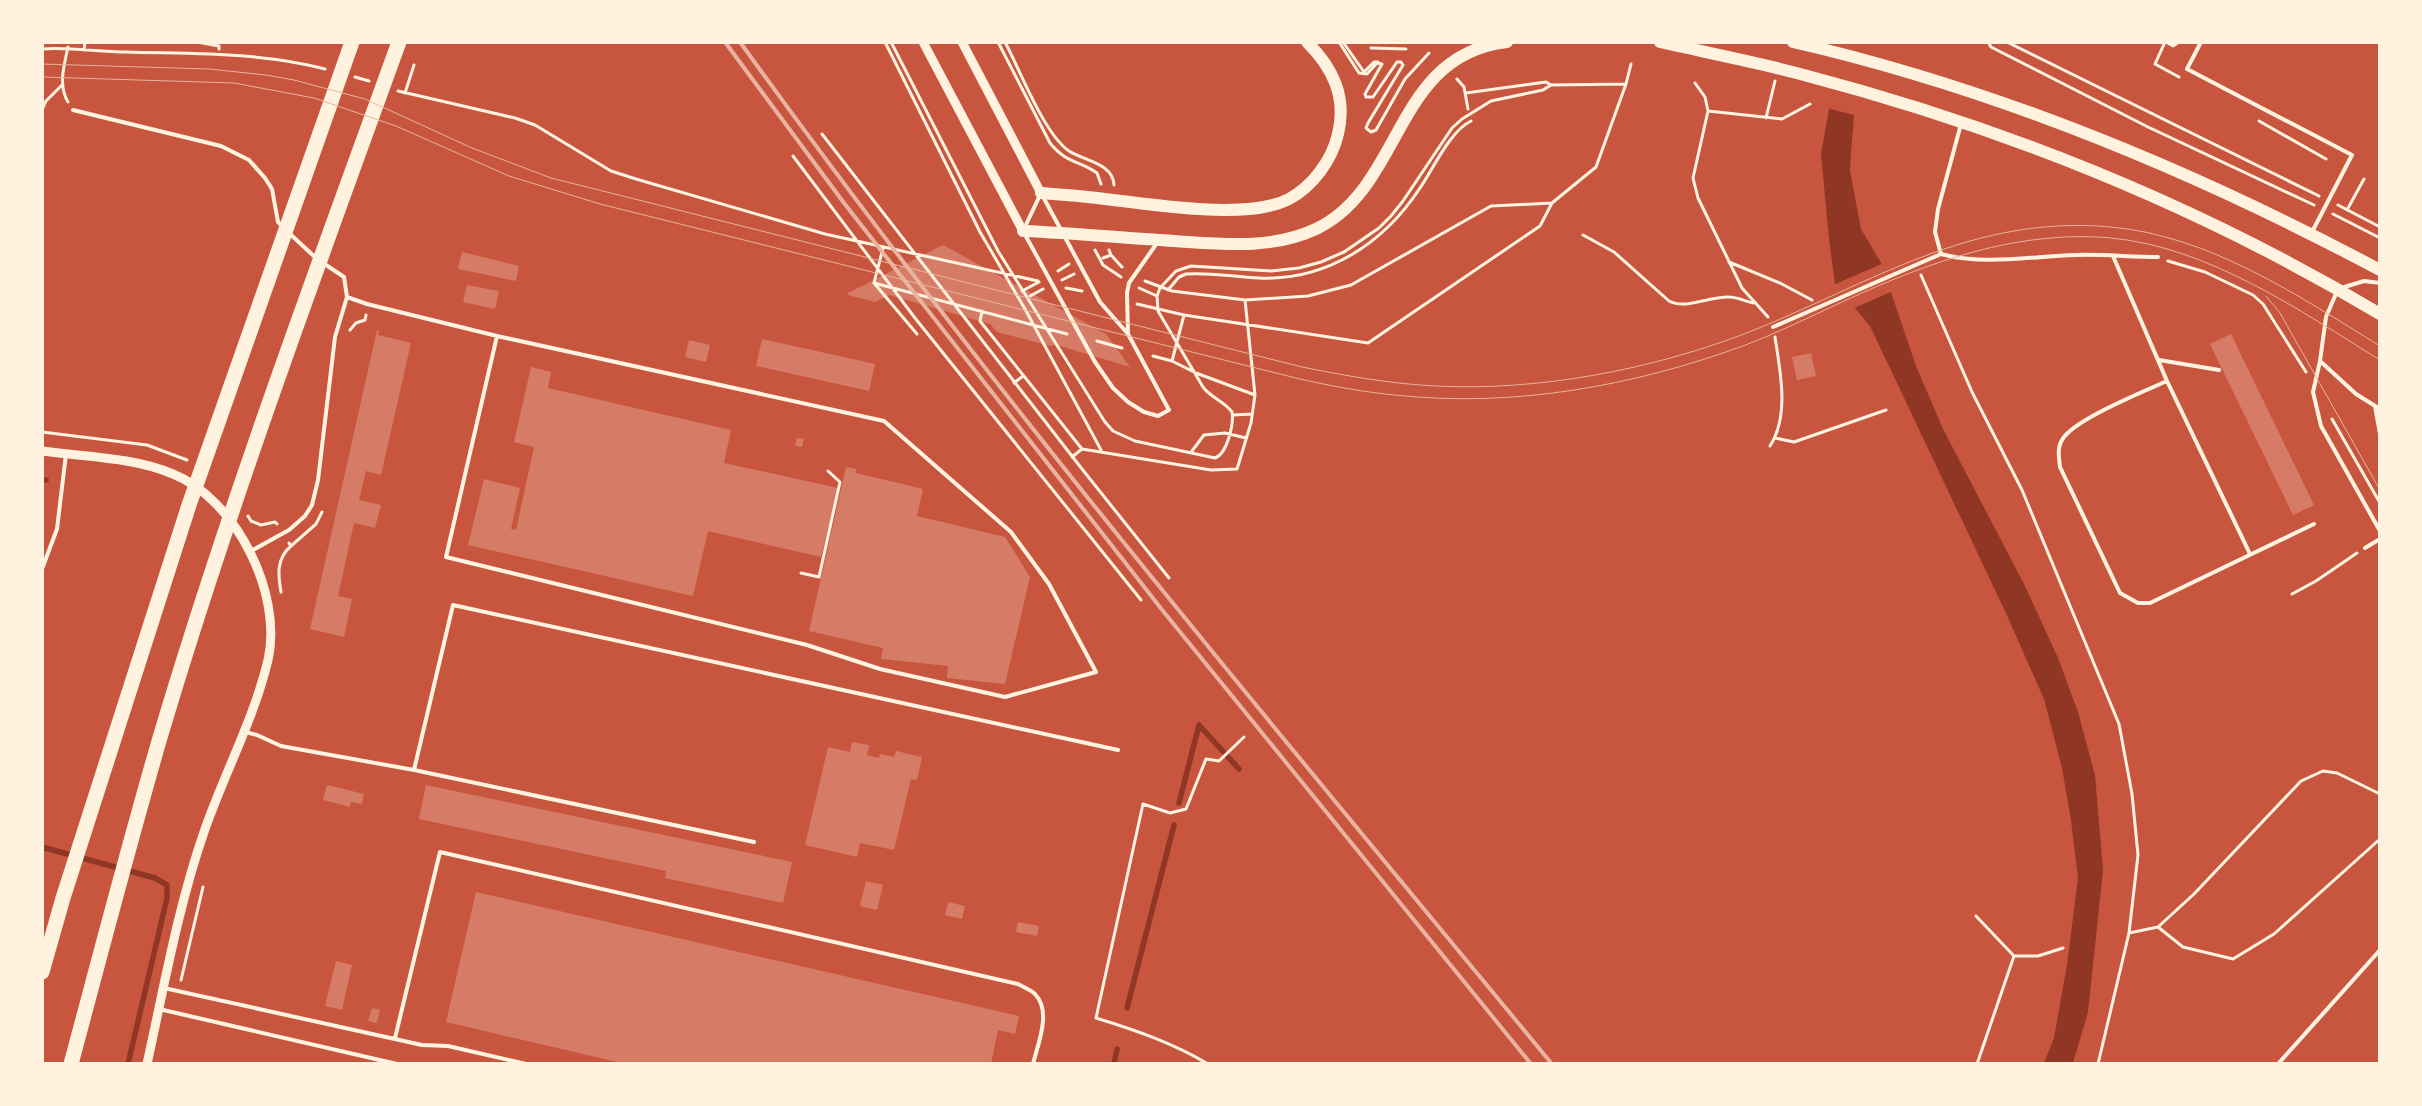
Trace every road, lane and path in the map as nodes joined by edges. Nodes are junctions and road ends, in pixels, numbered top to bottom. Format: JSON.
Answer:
{"nodes":[{"id":1,"x":63,"y":42,"type":"edge"},
{"id":2,"x":85,"y":42,"type":"edge"},
{"id":3,"x":197,"y":42,"type":"edge"},
{"id":4,"x":352,"y":42,"type":"edge"},
{"id":5,"x":399,"y":42,"type":"edge"},
{"id":6,"x":885,"y":42,"type":"edge"},
{"id":7,"x":892,"y":42,"type":"edge"},
{"id":8,"x":924,"y":42,"type":"edge"},
{"id":9,"x":962,"y":42,"type":"edge"},
{"id":10,"x":998,"y":42,"type":"edge"},
{"id":11,"x":1005,"y":42,"type":"edge"},
{"id":12,"x":1307,"y":42,"type":"edge"},
{"id":13,"x":1339,"y":42,"type":"edge"},
{"id":14,"x":1343,"y":42,"type":"edge"},
{"id":15,"x":1507,"y":42,"type":"edge"},
{"id":16,"x":1660,"y":42,"type":"edge"},
{"id":17,"x":1793,"y":42,"type":"edge"},
{"id":18,"x":1988,"y":42,"type":"edge"},
{"id":19,"x":2166,"y":42,"type":"edge"},
{"id":20,"x":2179,"y":42,"type":"edge"},
{"id":21,"x":2201,"y":42,"type":"edge"},
{"id":22,"x":2008,"y":43,"type":"edge"},
{"id":23,"x":68,"y":47,"type":"junction"},
{"id":24,"x":1371,"y":48,"type":"dead end"},
{"id":25,"x":42,"y":49,"type":"edge"},
{"id":26,"x":219,"y":49,"type":"dead end"},
{"id":27,"x":1406,"y":49,"type":"dead end"},
{"id":28,"x":84,"y":50,"type":"junction"},
{"id":29,"x":1429,"y":53,"type":"dead end"},
{"id":30,"x":1379,"y":63,"type":"junction"},
{"id":31,"x":1631,"y":64,"type":"dead end"},
{"id":32,"x":414,"y":65,"type":"dead end"},
{"id":33,"x":328,"y":70,"type":"dead end"},
{"id":34,"x":346,"y":75,"type":"dead end"},
{"id":35,"x":1457,"y":80,"type":"dead end"},
{"id":36,"x":372,"y":82,"type":"dead end"},
{"id":37,"x":1695,"y":83,"type":"dead end"},
{"id":38,"x":1626,"y":84,"type":"junction"},
{"id":39,"x":62,"y":85,"type":"junction"},
{"id":40,"x":1551,"y":85,"type":"junction"},
{"id":41,"x":389,"y":88,"type":"dead end"},
{"id":42,"x":1773,"y":91,"type":"dead end"},
{"id":43,"x":1466,"y":93,"type":"junction"},
{"id":44,"x":405,"y":94,"type":"junction"},
{"id":45,"x":1810,"y":104,"type":"dead end"},
{"id":46,"x":1468,"y":109,"type":"dead end"},
{"id":47,"x":42,"y":110,"type":"edge"},
{"id":48,"x":73,"y":110,"type":"joint"},
{"id":49,"x":1708,"y":111,"type":"junction"},
{"id":50,"x":1469,"y":114,"type":"dead end"},
{"id":51,"x":1766,"y":118,"type":"junction"},
{"id":52,"x":1962,"y":122,"type":"junction"},
{"id":53,"x":822,"y":134,"type":"dead end"},
{"id":54,"x":793,"y":156,"type":"dead end"},
{"id":55,"x":2364,"y":179,"type":"dead end"},
{"id":56,"x":1101,"y":184,"type":"dead end"},
{"id":57,"x":1114,"y":186,"type":"dead end"},
{"id":58,"x":1041,"y":193,"type":"junction"},
{"id":59,"x":2318,"y":195,"type":"dead end"},
{"id":60,"x":1552,"y":203,"type":"junction"},
{"id":61,"x":2312,"y":204,"type":"dead end"},
{"id":62,"x":2336,"y":204,"type":"dead end"},
{"id":63,"x":2347,"y":210,"type":"junction"},
{"id":64,"x":2336,"y":216,"type":"dead end"},
{"id":65,"x":2380,"y":227,"type":"edge"},
{"id":66,"x":1023,"y":231,"type":"junction"},
{"id":67,"x":1062,"y":233,"type":"junction"},
{"id":68,"x":2311,"y":234,"type":"junction"},
{"id":69,"x":1583,"y":235,"type":"dead end"},
{"id":70,"x":2380,"y":238,"type":"edge"},
{"id":71,"x":1159,"y":240,"type":"junction"},
{"id":72,"x":1096,"y":245,"type":"dead end"},
{"id":73,"x":883,"y":248,"type":"junction"},
{"id":74,"x":1109,"y":248,"type":"dead end"},
{"id":75,"x":1941,"y":254,"type":"junction"},
{"id":76,"x":1111,"y":255,"type":"junction"},
{"id":77,"x":2113,"y":256,"type":"junction"},
{"id":78,"x":2158,"y":257,"type":"joint"},
{"id":79,"x":1103,"y":258,"type":"dead end"},
{"id":80,"x":1729,"y":262,"type":"junction"},
{"id":81,"x":1068,"y":265,"type":"dead end"},
{"id":82,"x":1917,"y":265,"type":"junction"},
{"id":83,"x":1122,"y":267,"type":"dead end"},
{"id":84,"x":2380,"y":270,"type":"edge"},
{"id":85,"x":1052,"y":275,"type":"dead end"},
{"id":86,"x":1118,"y":275,"type":"dead end"},
{"id":87,"x":1145,"y":281,"type":"dead end"},
{"id":88,"x":1042,"y":282,"type":"dead end"},
{"id":89,"x":874,"y":283,"type":"junction"},
{"id":90,"x":2380,"y":283,"type":"edge"},
{"id":91,"x":1033,"y":285,"type":"dead end"},
{"id":92,"x":1061,"y":286,"type":"dead end"},
{"id":93,"x":1160,"y":288,"type":"junction"},
{"id":94,"x":2338,"y":289,"type":"junction"},
{"id":95,"x":1022,"y":291,"type":"junction"},
{"id":96,"x":1090,"y":293,"type":"dead end"},
{"id":97,"x":347,"y":297,"type":"junction"},
{"id":98,"x":1245,"y":300,"type":"junction"},
{"id":99,"x":1127,"y":302,"type":"dead end"},
{"id":100,"x":1753,"y":303,"type":"junction"},
{"id":101,"x":367,"y":304,"type":"junction"},
{"id":102,"x":1817,"y":308,"type":"junction"},
{"id":103,"x":982,"y":311,"type":"junction"},
{"id":104,"x":2380,"y":314,"type":"edge"},
{"id":105,"x":1184,"y":315,"type":"junction"},
{"id":106,"x":1773,"y":327,"type":"junction"},
{"id":107,"x":348,"y":334,"type":"dead end"},
{"id":108,"x":917,"y":334,"type":"dead end"},
{"id":109,"x":1128,"y":334,"type":"junction"},
{"id":110,"x":497,"y":336,"type":"junction"},
{"id":111,"x":1077,"y":336,"type":"dead end"},
{"id":112,"x":1096,"y":341,"type":"dead end"},
{"id":113,"x":1124,"y":349,"type":"dead end"},
{"id":114,"x":1144,"y":354,"type":"dead end"},
{"id":115,"x":2159,"y":360,"type":"junction"},
{"id":116,"x":1172,"y":361,"type":"junction"},
{"id":117,"x":2320,"y":361,"type":"junction"},
{"id":118,"x":2219,"y":370,"type":"dead end"},
{"id":119,"x":1024,"y":376,"type":"junction"},
{"id":120,"x":2166,"y":380,"type":"junction"},
{"id":121,"x":1014,"y":383,"type":"junction"},
{"id":122,"x":2314,"y":386,"type":"junction"},
{"id":123,"x":1255,"y":395,"type":"junction"},
{"id":124,"x":2378,"y":407,"type":"edge"},
{"id":125,"x":1886,"y":410,"type":"dead end"},
{"id":126,"x":1252,"y":414,"type":"junction"},
{"id":127,"x":1233,"y":415,"type":"junction"},
{"id":128,"x":2331,"y":417,"type":"dead end"},
{"id":129,"x":1229,"y":434,"type":"junction"},
{"id":130,"x":2380,"y":434,"type":"edge"},
{"id":131,"x":1246,"y":438,"type":"junction"},
{"id":132,"x":1775,"y":438,"type":"junction"},
{"id":133,"x":1770,"y":446,"type":"dead end"},
{"id":134,"x":1082,"y":449,"type":"junction"},
{"id":135,"x":42,"y":451,"type":"edge"},
{"id":136,"x":1101,"y":451,"type":"junction"},
{"id":137,"x":1192,"y":451,"type":"dead end"},
{"id":138,"x":66,"y":454,"type":"junction"},
{"id":139,"x":1072,"y":457,"type":"junction"},
{"id":140,"x":828,"y":470,"type":"dead end"},
{"id":141,"x":2380,"y":503,"type":"edge"},
{"id":142,"x":2314,"y":524,"type":"dead end"},
{"id":143,"x":2380,"y":531,"type":"edge"},
{"id":144,"x":2380,"y":539,"type":"edge"},
{"id":145,"x":2365,"y":548,"type":"joint"},
{"id":146,"x":251,"y":552,"type":"junction"},
{"id":147,"x":2250,"y":554,"type":"junction"},
{"id":148,"x":42,"y":569,"type":"edge"},
{"id":149,"x":801,"y":573,"type":"dead end"},
{"id":150,"x":1169,"y":578,"type":"dead end"},
{"id":151,"x":2292,"y":594,"type":"dead end"},
{"id":152,"x":1141,"y":600,"type":"dead end"},
{"id":153,"x":243,"y":732,"type":"junction"},
{"id":154,"x":1244,"y":737,"type":"dead end"},
{"id":155,"x":1118,"y":750,"type":"dead end"},
{"id":156,"x":414,"y":770,"type":"junction"},
{"id":157,"x":2380,"y":794,"type":"edge"},
{"id":158,"x":2380,"y":839,"type":"edge"},
{"id":159,"x":754,"y":842,"type":"dead end"},
{"id":160,"x":1976,"y":916,"type":"dead end"},
{"id":161,"x":2158,"y":927,"type":"junction"},
{"id":162,"x":2129,"y":933,"type":"junction"},
{"id":163,"x":2063,"y":948,"type":"dead end"},
{"id":164,"x":2380,"y":950,"type":"edge"},
{"id":165,"x":2014,"y":956,"type":"junction"},
{"id":166,"x":42,"y":972,"type":"edge"},
{"id":167,"x":164,"y":988,"type":"junction"},
{"id":168,"x":159,"y":1009,"type":"junction"},
{"id":169,"x":395,"y":1038,"type":"junction"},
{"id":170,"x":70,"y":1064,"type":"edge"},
{"id":171,"x":147,"y":1064,"type":"edge"},
{"id":172,"x":397,"y":1064,"type":"edge"},
{"id":173,"x":526,"y":1064,"type":"edge"},
{"id":174,"x":1033,"y":1064,"type":"edge"},
{"id":175,"x":1208,"y":1064,"type":"edge"},
{"id":176,"x":1977,"y":1064,"type":"edge"},
{"id":177,"x":2098,"y":1064,"type":"edge"},
{"id":178,"x":2278,"y":1064,"type":"edge"}],
"edges":[{"from":1,"to":23,"type":"path"},
{"from":2,"to":28,"type":"path"},
{"from":3,"to":26,"type":"path"},
{"from":4,"to":166,"type":"highway"},
{"from":5,"to":170,"type":"highway"},
{"from":6,"to":136,"type":"path"},
{"from":7,"to":95,"type":"path"},
{"from":8,"to":66,"type":"street"},
{"from":9,"to":58,"type":"street"},
{"from":10,"to":56,"type":"path"},
{"from":11,"to":57,"type":"path"},
{"from":12,"to":58,"type":"main road"},
{"from":13,"to":30,"type":"path"},
{"from":14,"to":30,"type":"path"},
{"from":15,"to":71,"type":"main road"},
{"from":16,"to":52,"type":"main road"},
{"from":17,"to":68,"type":"main road"},
{"from":18,"to":61,"type":"path"},
{"from":19,"to":20,"type":"path"},
{"from":21,"to":68,"type":"lane"},
{"from":22,"to":59,"type":"path"},
{"from":23,"to":25,"type":"path"},
{"from":23,"to":28,"type":"path"},
{"from":23,"to":39,"type":"path"},
{"from":24,"to":27,"type":"path"},
{"from":28,"to":33,"type":"path"},
{"from":29,"to":30,"type":"path"},
{"from":31,"to":38,"type":"path"},
{"from":32,"to":44,"type":"path"},
{"from":34,"to":36,"type":"path"},
{"from":35,"to":43,"type":"path"},
{"from":37,"to":49,"type":"path"},
{"from":38,"to":40,"type":"path"},
{"from":38,"to":60,"type":"path"},
{"from":39,"to":47,"type":"path"},
{"from":39,"to":48,"type":"path"},
{"from":40,"to":43,"type":"path"},
{"from":40,"to":50,"type":"path"},
{"from":41,"to":44,"type":"path"},
{"from":42,"to":51,"type":"path"},
{"from":43,"to":46,"type":"path"},
{"from":44,"to":73,"type":"path"},
{"from":45,"to":51,"type":"path"},
{"from":48,"to":97,"type":"lane"},
{"from":49,"to":51,"type":"path"},
{"from":49,"to":80,"type":"path"},
{"from":52,"to":75,"type":"lane"},
{"from":52,"to":94,"type":"main road"},
{"from":53,"to":121,"type":"path"},
{"from":54,"to":152,"type":"path"},
{"from":55,"to":63,"type":"path"},
{"from":58,"to":66,"type":"lane"},
{"from":58,"to":67,"type":"lane"},
{"from":60,"to":98,"type":"path"},
{"from":60,"to":105,"type":"path"},
{"from":62,"to":63,"type":"path"},
{"from":63,"to":65,"type":"path"},
{"from":64,"to":70,"type":"path"},
{"from":66,"to":67,"type":"main road"},
{"from":66,"to":109,"type":"lane"},
{"from":67,"to":71,"type":"main road"},
{"from":67,"to":109,"type":"lane"},
{"from":68,"to":84,"type":"main road"},
{"from":69,"to":100,"type":"path"},
{"from":71,"to":109,"type":"lane"},
{"from":72,"to":86,"type":"path"},
{"from":73,"to":88,"type":"path"},
{"from":73,"to":89,"type":"path"},
{"from":74,"to":76,"type":"path"},
{"from":75,"to":77,"type":"lane"},
{"from":75,"to":82,"type":"lane"},
{"from":76,"to":79,"type":"path"},
{"from":76,"to":83,"type":"path"},
{"from":77,"to":78,"type":"lane"},
{"from":77,"to":115,"type":"lane"},
{"from":78,"to":122,"type":"path"},
{"from":80,"to":100,"type":"path"},
{"from":80,"to":102,"type":"path"},
{"from":81,"to":85,"type":"path"},
{"from":82,"to":102,"type":"lane"},
{"from":82,"to":162,"type":"path"},
{"from":87,"to":93,"type":"path"},
{"from":89,"to":103,"type":"path"},
{"from":89,"to":108,"type":"path"},
{"from":90,"to":94,"type":"lane"},
{"from":91,"to":95,"type":"path"},
{"from":92,"to":96,"type":"path"},
{"from":93,"to":98,"type":"path"},
{"from":93,"to":127,"type":"path"},
{"from":94,"to":104,"type":"main road"},
{"from":94,"to":117,"type":"lane"},
{"from":95,"to":129,"type":"path"},
{"from":97,"to":101,"type":"lane"},
{"from":97,"to":146,"type":"lane"},
{"from":98,"to":123,"type":"path"},
{"from":99,"to":105,"type":"path"},
{"from":100,"to":106,"type":"path"},
{"from":101,"to":107,"type":"path"},
{"from":101,"to":110,"type":"lane"},
{"from":102,"to":106,"type":"lane"},
{"from":103,"to":111,"type":"path"},
{"from":103,"to":119,"type":"path"},
{"from":105,"to":116,"type":"path"},
{"from":106,"to":132,"type":"path"},
{"from":110,"to":110,"type":"lane"},
{"from":112,"to":113,"type":"path"},
{"from":114,"to":116,"type":"path"},
{"from":115,"to":118,"type":"lane"},
{"from":115,"to":120,"type":"lane"},
{"from":116,"to":123,"type":"path"},
{"from":117,"to":122,"type":"lane"},
{"from":117,"to":124,"type":"lane"},
{"from":119,"to":121,"type":"path"},
{"from":119,"to":134,"type":"path"},
{"from":120,"to":147,"type":"lane"},
{"from":120,"to":147,"type":"lane"},
{"from":121,"to":139,"type":"path"},
{"from":122,"to":143,"type":"lane"},
{"from":123,"to":126,"type":"path"},
{"from":124,"to":130,"type":"lane"},
{"from":125,"to":132,"type":"path"},
{"from":126,"to":127,"type":"path"},
{"from":126,"to":131,"type":"path"},
{"from":127,"to":129,"type":"path"},
{"from":128,"to":141,"type":"path"},
{"from":129,"to":131,"type":"path"},
{"from":129,"to":137,"type":"path"},
{"from":131,"to":136,"type":"path"},
{"from":132,"to":133,"type":"path"},
{"from":134,"to":136,"type":"path"},
{"from":134,"to":139,"type":"path"},
{"from":135,"to":138,"type":"street"},
{"from":138,"to":146,"type":"street"},
{"from":138,"to":148,"type":"lane"},
{"from":139,"to":150,"type":"path"},
{"from":140,"to":149,"type":"path"},
{"from":142,"to":147,"type":"lane"},
{"from":144,"to":145,"type":"lane"},
{"from":145,"to":151,"type":"path"},
{"from":146,"to":153,"type":"street"},
{"from":153,"to":156,"type":"lane"},
{"from":153,"to":167,"type":"street"},
{"from":154,"to":175,"type":"path"},
{"from":155,"to":156,"type":"lane"},
{"from":156,"to":159,"type":"lane"},
{"from":157,"to":161,"type":"path"},
{"from":158,"to":161,"type":"path"},
{"from":160,"to":165,"type":"path"},
{"from":161,"to":162,"type":"path"},
{"from":162,"to":177,"type":"path"},
{"from":163,"to":165,"type":"path"},
{"from":164,"to":178,"type":"lane"},
{"from":165,"to":176,"type":"path"},
{"from":167,"to":168,"type":"street"},
{"from":167,"to":169,"type":"lane"},
{"from":168,"to":171,"type":"street"},
{"from":168,"to":172,"type":"lane"},
{"from":169,"to":173,"type":"lane"},
{"from":169,"to":174,"type":"lane"}]}
